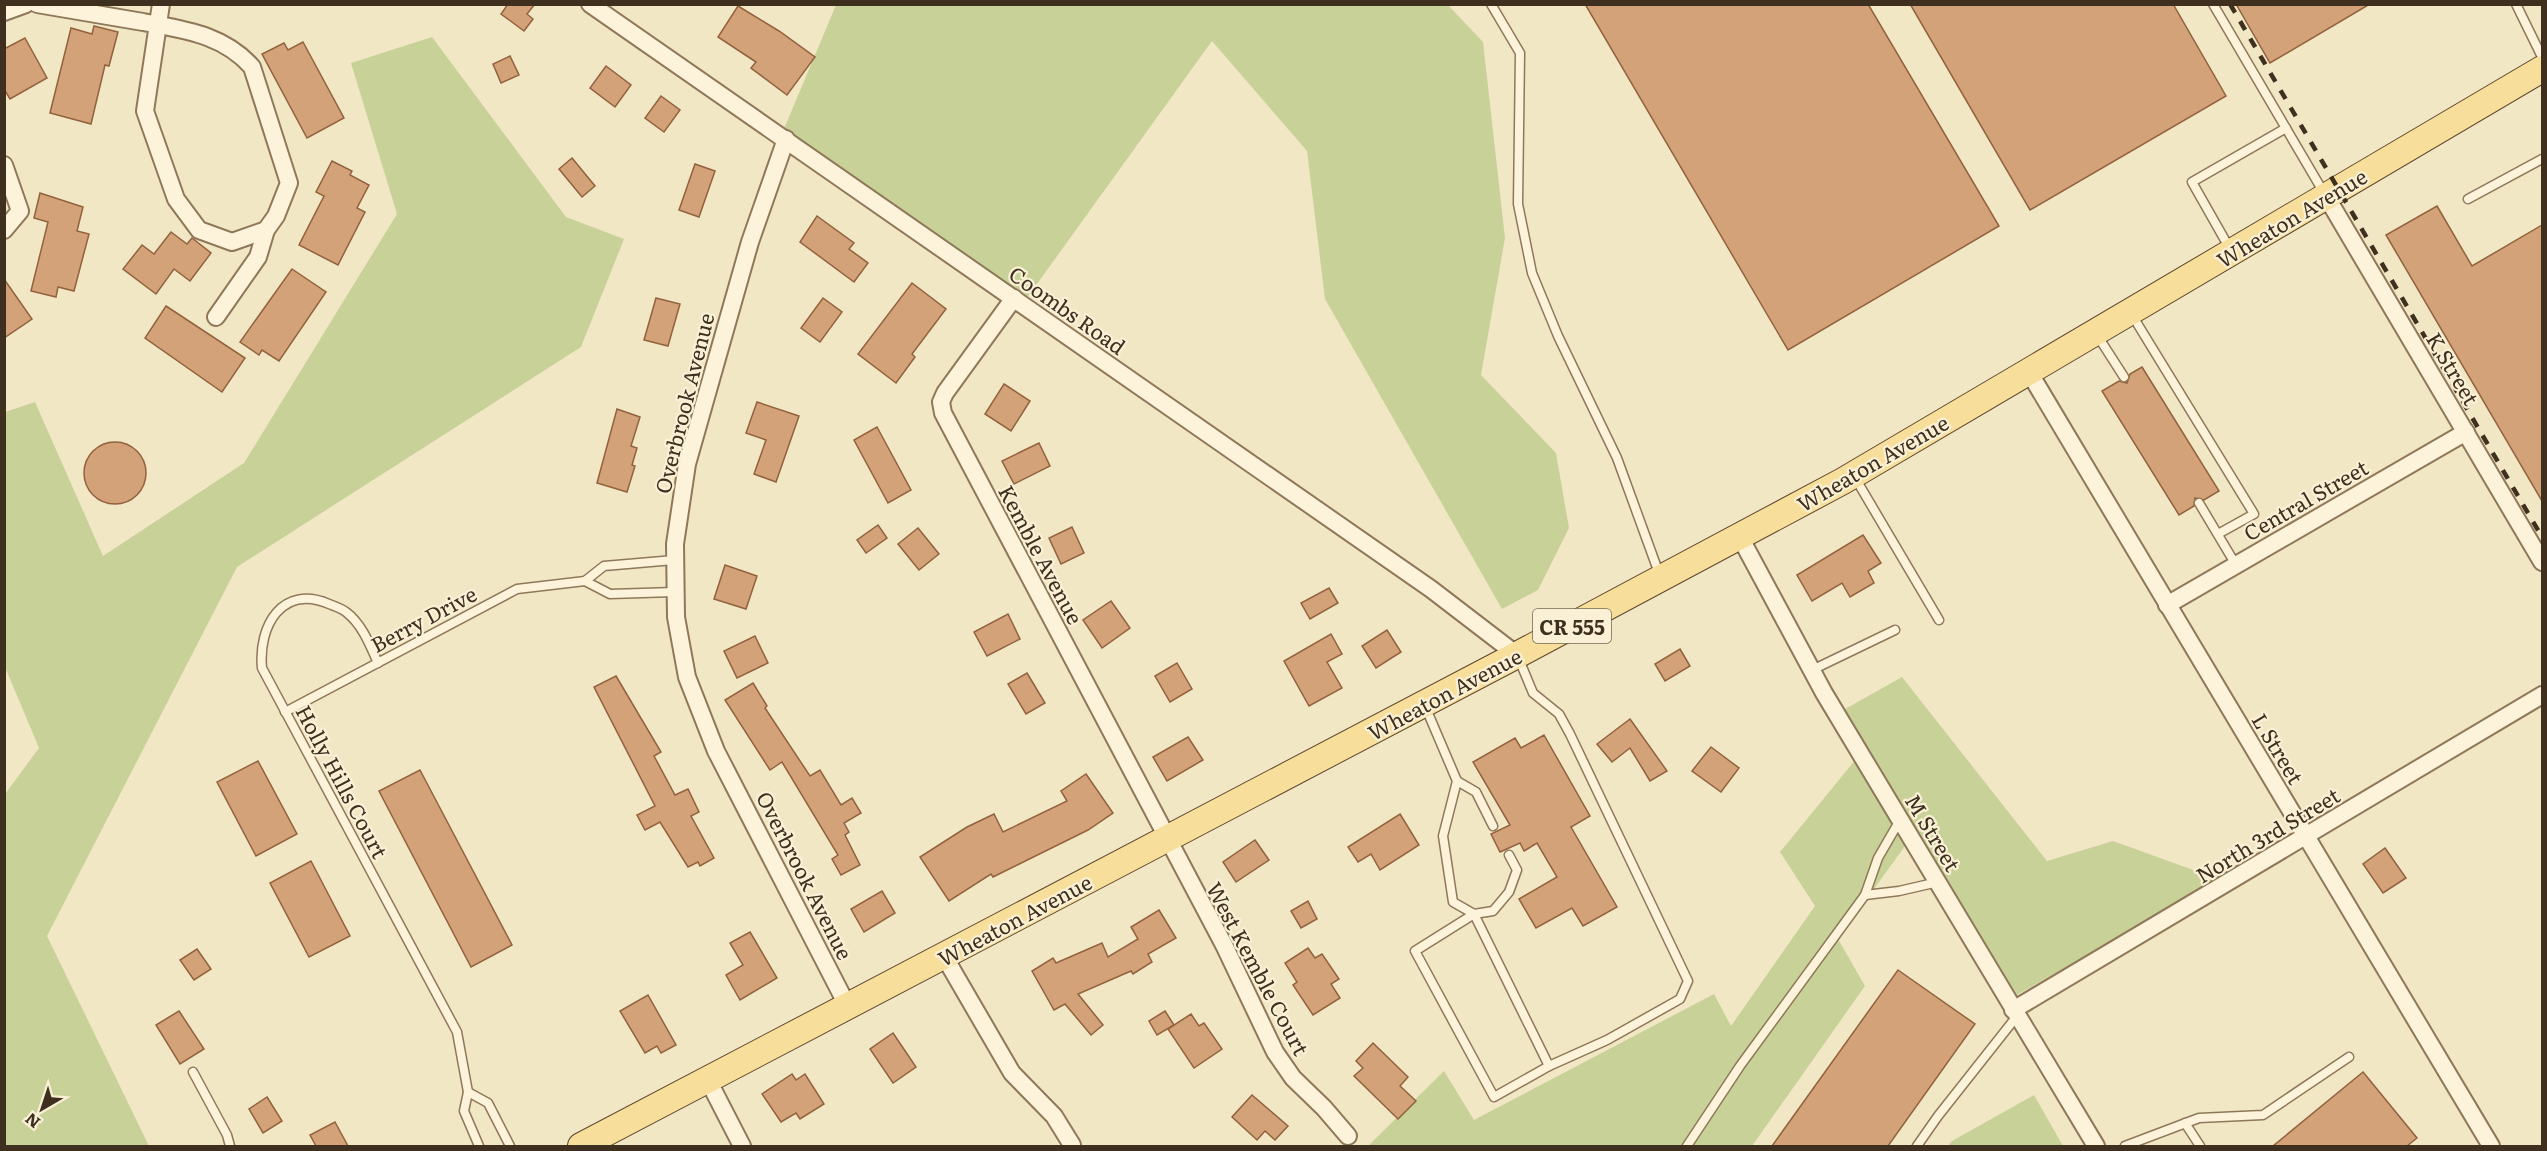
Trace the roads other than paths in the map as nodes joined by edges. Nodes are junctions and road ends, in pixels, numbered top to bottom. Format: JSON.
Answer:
{"nodes":[{"id":1,"x":26,"y":4,"type":"edge"},
{"id":2,"x":37,"y":4,"type":"edge"},
{"id":3,"x":161,"y":4,"type":"edge"},
{"id":4,"x":590,"y":4,"type":"edge"},
{"id":5,"x":1491,"y":4,"type":"edge"},
{"id":6,"x":2213,"y":4,"type":"edge"},
{"id":7,"x":2516,"y":4,"type":"edge"},
{"id":8,"x":4,"y":12,"type":"edge"},
{"id":9,"x":158,"y":25,"type":"junction"},
{"id":10,"x":2542,"y":57,"type":"edge"},
{"id":11,"x":2542,"y":69,"type":"edge"},
{"id":12,"x":2286,"y":128,"type":"junction"},
{"id":13,"x":786,"y":140,"type":"junction"},
{"id":14,"x":2542,"y":159,"type":"edge"},
{"id":15,"x":5,"y":171,"type":"edge"},
{"id":16,"x":2326,"y":196,"type":"junction"},
{"id":17,"x":2468,"y":199,"type":"dead end"},
{"id":18,"x":4,"y":230,"type":"edge"},
{"id":19,"x":267,"y":230,"type":"junction"},
{"id":20,"x":2232,"y":252,"type":"junction"},
{"id":21,"x":1014,"y":298,"type":"junction"},
{"id":22,"x":2130,"y":312,"type":"junction"},
{"id":23,"x":216,"y":317,"type":"dead end"},
{"id":24,"x":2096,"y":332,"type":"junction"},
{"id":25,"x":2029,"y":372,"type":"junction"},
{"id":26,"x":2124,"y":377,"type":"dead end"},
{"id":27,"x":2466,"y":432,"type":"junction"},
{"id":28,"x":1853,"y":475,"type":"junction"},
{"id":29,"x":2199,"y":503,"type":"dead end"},
{"id":30,"x":2218,"y":534,"type":"junction"},
{"id":31,"x":1740,"y":537,"type":"junction"},
{"id":32,"x":674,"y":560,"type":"junction"},
{"id":33,"x":2542,"y":562,"type":"edge"},
{"id":34,"x":2236,"y":565,"type":"junction"},
{"id":35,"x":1661,"y":579,"type":"junction"},
{"id":36,"x":585,"y":581,"type":"junction"},
{"id":37,"x":674,"y":592,"type":"junction"},
{"id":38,"x":2167,"y":605,"type":"junction"},
{"id":39,"x":1939,"y":620,"type":"dead end"},
{"id":40,"x":1895,"y":630,"type":"dead end"},
{"id":41,"x":1517,"y":655,"type":"junction"},
{"id":42,"x":378,"y":663,"type":"junction"},
{"id":43,"x":1812,"y":670,"type":"junction"},
{"id":44,"x":2542,"y":695,"type":"edge"},
{"id":45,"x":1424,"y":704,"type":"junction"},
{"id":46,"x":285,"y":712,"type":"junction"},
{"id":47,"x":1457,"y":781,"type":"junction"},
{"id":48,"x":1900,"y":820,"type":"junction"},
{"id":49,"x":1493,"y":826,"type":"dead end"},
{"id":50,"x":2306,"y":837,"type":"junction"},
{"id":51,"x":1166,"y":839,"type":"junction"},
{"id":52,"x":1509,"y":855,"type":"dead end"},
{"id":53,"x":1938,"y":882,"type":"junction"},
{"id":54,"x":1865,"y":895,"type":"junction"},
{"id":55,"x":1474,"y":914,"type":"junction"},
{"id":56,"x":944,"y":956,"type":"junction"},
{"id":57,"x":848,"y":1007,"type":"junction"},
{"id":58,"x":2015,"y":1013,"type":"junction"},
{"id":59,"x":2349,"y":1057,"type":"dead end"},
{"id":60,"x":1549,"y":1066,"type":"junction"},
{"id":61,"x":193,"y":1072,"type":"dead end"},
{"id":62,"x":708,"y":1080,"type":"junction"},
{"id":63,"x":468,"y":1092,"type":"junction"},
{"id":64,"x":2185,"y":1123,"type":"junction"},
{"id":65,"x":1348,"y":1136,"type":"dead end"},
{"id":66,"x":1072,"y":1145,"type":"edge"},
{"id":67,"x":230,"y":1146,"type":"edge"},
{"id":68,"x":479,"y":1146,"type":"edge"},
{"id":69,"x":510,"y":1146,"type":"edge"},
{"id":70,"x":581,"y":1146,"type":"edge"},
{"id":71,"x":742,"y":1146,"type":"edge"},
{"id":72,"x":1687,"y":1146,"type":"edge"},
{"id":73,"x":1917,"y":1146,"type":"edge"},
{"id":74,"x":2096,"y":1146,"type":"edge"},
{"id":75,"x":2125,"y":1146,"type":"edge"},
{"id":76,"x":2200,"y":1146,"type":"edge"},
{"id":77,"x":2491,"y":1146,"type":"edge"}],
"edges":[{"from":1,"to":8,"type":"street"},
{"from":2,"to":9,"type":"street"},
{"from":3,"to":9,"type":"street"},
{"from":4,"to":13,"type":"street","name":"Coombs Road"},
{"from":5,"to":35,"type":"lane"},
{"from":6,"to":12,"type":"lane"},
{"from":7,"to":10,"type":"lane"},
{"from":9,"to":19,"type":"street"},
{"from":9,"to":19,"type":"street"},
{"from":11,"to":16,"type":"main road","name":"Wheaton Avenue","number":"CR 555"},
{"from":12,"to":16,"type":"lane"},
{"from":12,"to":20,"type":"lane"},
{"from":13,"to":21,"type":"street","name":"Coombs Road"},
{"from":13,"to":32,"type":"street","name":"Overbrook Avenue"},
{"from":14,"to":17,"type":"lane"},
{"from":15,"to":18,"type":"street"},
{"from":16,"to":20,"type":"main road","name":"Wheaton Avenue","number":"CR 555"},
{"from":16,"to":27,"type":"street","name":"K Street"},
{"from":19,"to":23,"type":"street"},
{"from":20,"to":22,"type":"main road","name":"Wheaton Avenue","number":"CR 555"},
{"from":21,"to":41,"type":"street","name":"Coombs Road"},
{"from":21,"to":51,"type":"street","name":"Kemble Avenue"},
{"from":22,"to":24,"type":"main road","name":"Wheaton Avenue","number":"CR 555"},
{"from":22,"to":30,"type":"lane"},
{"from":24,"to":25,"type":"main road","name":"Wheaton Avenue","number":"CR 555"},
{"from":24,"to":26,"type":"lane"},
{"from":25,"to":28,"type":"main road","name":"Wheaton Avenue","number":"CR 555"},
{"from":25,"to":38,"type":"street","name":"L Street"},
{"from":27,"to":33,"type":"street","name":"K Street"},
{"from":27,"to":34,"type":"street","name":"Central Street"},
{"from":28,"to":31,"type":"main road","name":"Wheaton Avenue","number":"CR 555"},
{"from":28,"to":39,"type":"lane"},
{"from":29,"to":30,"type":"lane"},
{"from":30,"to":34,"type":"lane"},
{"from":31,"to":35,"type":"main road","name":"Wheaton Avenue","number":"CR 555"},
{"from":31,"to":43,"type":"street","name":"M Street"},
{"from":32,"to":36,"type":"lane","name":"Berry Drive"},
{"from":32,"to":37,"type":"street","name":"Overbrook Avenue"},
{"from":34,"to":38,"type":"street","name":"Central Street"},
{"from":35,"to":41,"type":"main road","name":"Wheaton Avenue","number":"CR 555"},
{"from":36,"to":37,"type":"lane"},
{"from":36,"to":42,"type":"lane","name":"Berry Drive"},
{"from":37,"to":57,"type":"street","name":"Overbrook Avenue"},
{"from":38,"to":50,"type":"street","name":"L Street"},
{"from":40,"to":43,"type":"lane"},
{"from":41,"to":45,"type":"main road","name":"Wheaton Avenue","number":"CR 555"},
{"from":41,"to":60,"type":"lane"},
{"from":42,"to":46,"type":"lane","name":"Berry Drive"},
{"from":42,"to":46,"type":"lane","name":"Holly Hills Court"},
{"from":43,"to":48,"type":"street","name":"M Street"},
{"from":44,"to":50,"type":"street","name":"North 3rd Street"},
{"from":45,"to":47,"type":"lane"},
{"from":45,"to":51,"type":"main road","name":"Wheaton Avenue","number":"CR 555"},
{"from":46,"to":63,"type":"lane","name":"Holly Hills Court"},
{"from":47,"to":49,"type":"lane"},
{"from":47,"to":55,"type":"lane"},
{"from":48,"to":53,"type":"street","name":"M Street"},
{"from":48,"to":54,"type":"lane"},
{"from":50,"to":58,"type":"street","name":"North 3rd Street"},
{"from":50,"to":77,"type":"street","name":"L Street"},
{"from":51,"to":56,"type":"main road","name":"Wheaton Avenue","number":"CR 555"},
{"from":51,"to":65,"type":"street","name":"West Kemble Court"},
{"from":52,"to":55,"type":"lane"},
{"from":53,"to":54,"type":"lane"},
{"from":53,"to":58,"type":"street","name":"M Street"},
{"from":54,"to":72,"type":"lane"},
{"from":55,"to":60,"type":"lane"},
{"from":55,"to":60,"type":"lane"},
{"from":56,"to":57,"type":"main road","name":"Wheaton Avenue","number":"CR 555"},
{"from":56,"to":66,"type":"street"},
{"from":57,"to":62,"type":"main road","name":"Wheaton Avenue","number":"CR 555"},
{"from":58,"to":73,"type":"lane"},
{"from":58,"to":74,"type":"street","name":"M Street"},
{"from":59,"to":64,"type":"lane"},
{"from":61,"to":67,"type":"lane"},
{"from":62,"to":70,"type":"main road","name":"Wheaton Avenue","number":"CR 555"},
{"from":62,"to":71,"type":"street"},
{"from":63,"to":68,"type":"lane","name":"Holly Hills Court"},
{"from":63,"to":69,"type":"lane"},
{"from":64,"to":75,"type":"lane"},
{"from":64,"to":76,"type":"lane"}]}
